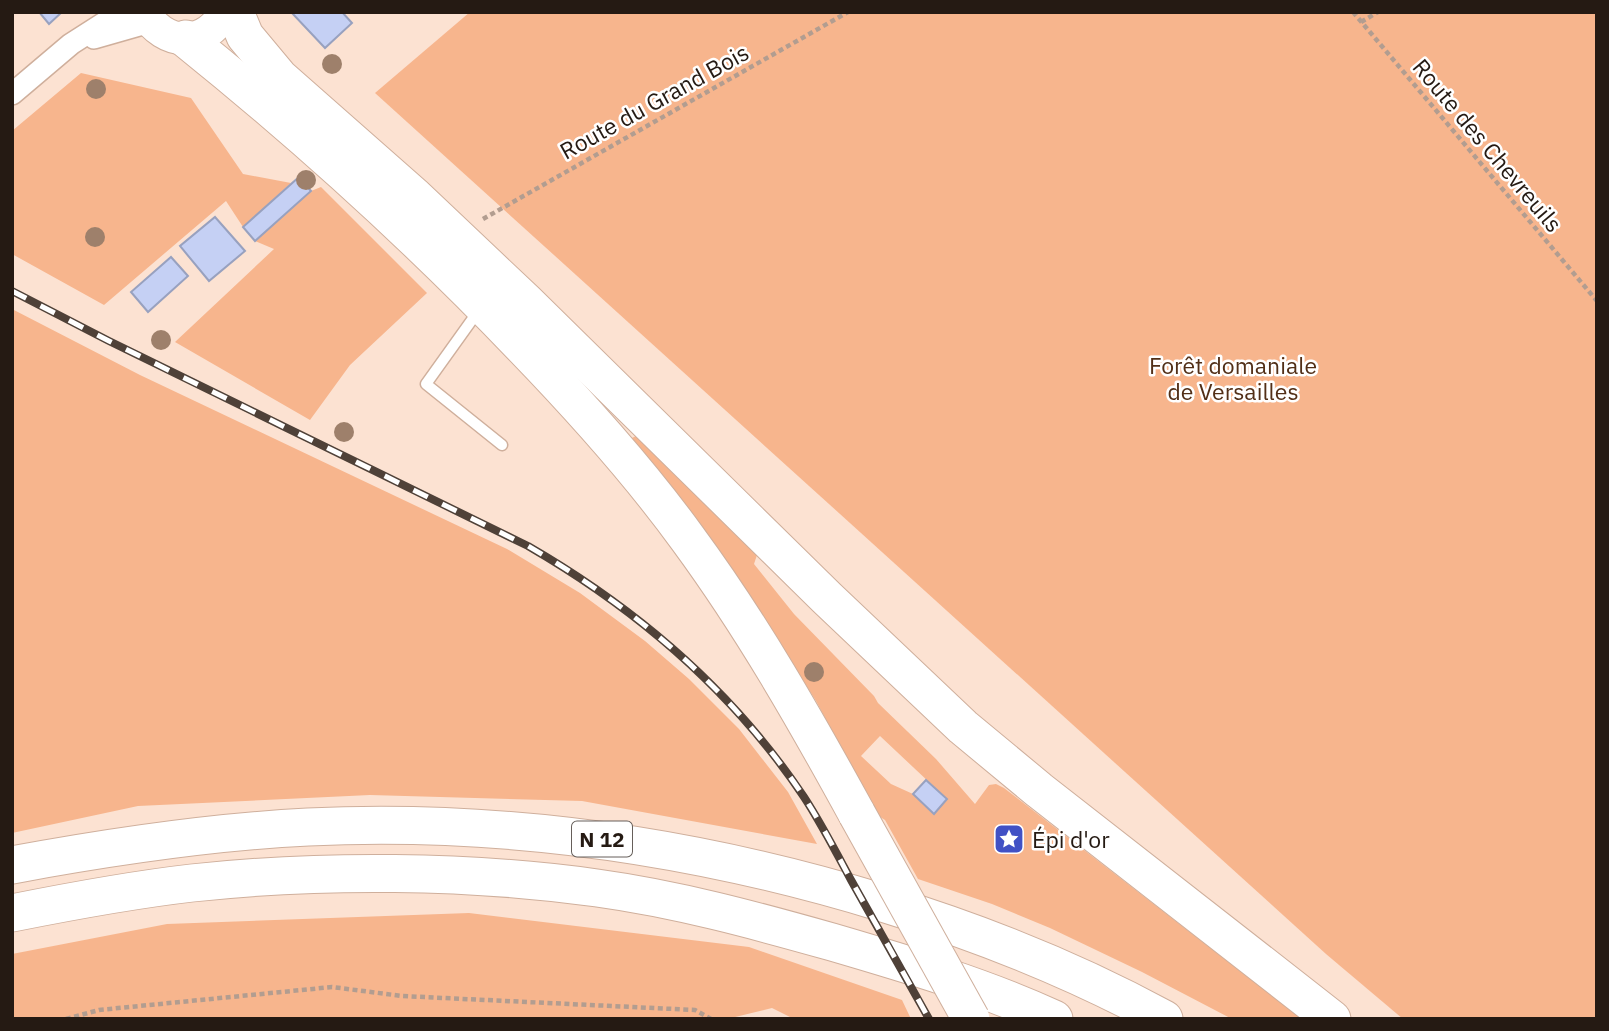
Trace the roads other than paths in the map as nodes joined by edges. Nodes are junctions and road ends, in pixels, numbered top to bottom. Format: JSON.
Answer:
{"nodes":[{"id":1,"x":225,"y":12,"type":"edge"},
{"id":2,"x":235,"y":12,"type":"edge"},
{"id":3,"x":138,"y":15,"type":"edge"},
{"id":4,"x":186,"y":39,"type":"junction"},
{"id":5,"x":71,"y":44,"type":"junction"},
{"id":6,"x":12,"y":94,"type":"edge"},
{"id":7,"x":483,"y":305,"type":"junction"},
{"id":8,"x":502,"y":445,"type":"dead end"},
{"id":9,"x":12,"y":865,"type":"edge"},
{"id":10,"x":12,"y":913,"type":"edge"},
{"id":11,"x":971,"y":1019,"type":"edge"},
{"id":12,"x":1054,"y":1019,"type":"edge"},
{"id":13,"x":1164,"y":1019,"type":"edge"},
{"id":14,"x":1332,"y":1019,"type":"edge"}],
"edges":[{"from":1,"to":4,"type":"main road"},
{"from":2,"to":14,"type":"highway"},
{"from":3,"to":4,"type":"main road"},
{"from":3,"to":5,"type":"street"},
{"from":3,"to":5,"type":"street"},
{"from":4,"to":7,"type":"highway"},
{"from":5,"to":6,"type":"street"},
{"from":7,"to":8,"type":"lane"},
{"from":7,"to":11,"type":"highway","bridge":true},
{"from":9,"to":13,"type":"highway","number":"N 12"},
{"from":10,"to":12,"type":"highway","number":"N 12"}]}
